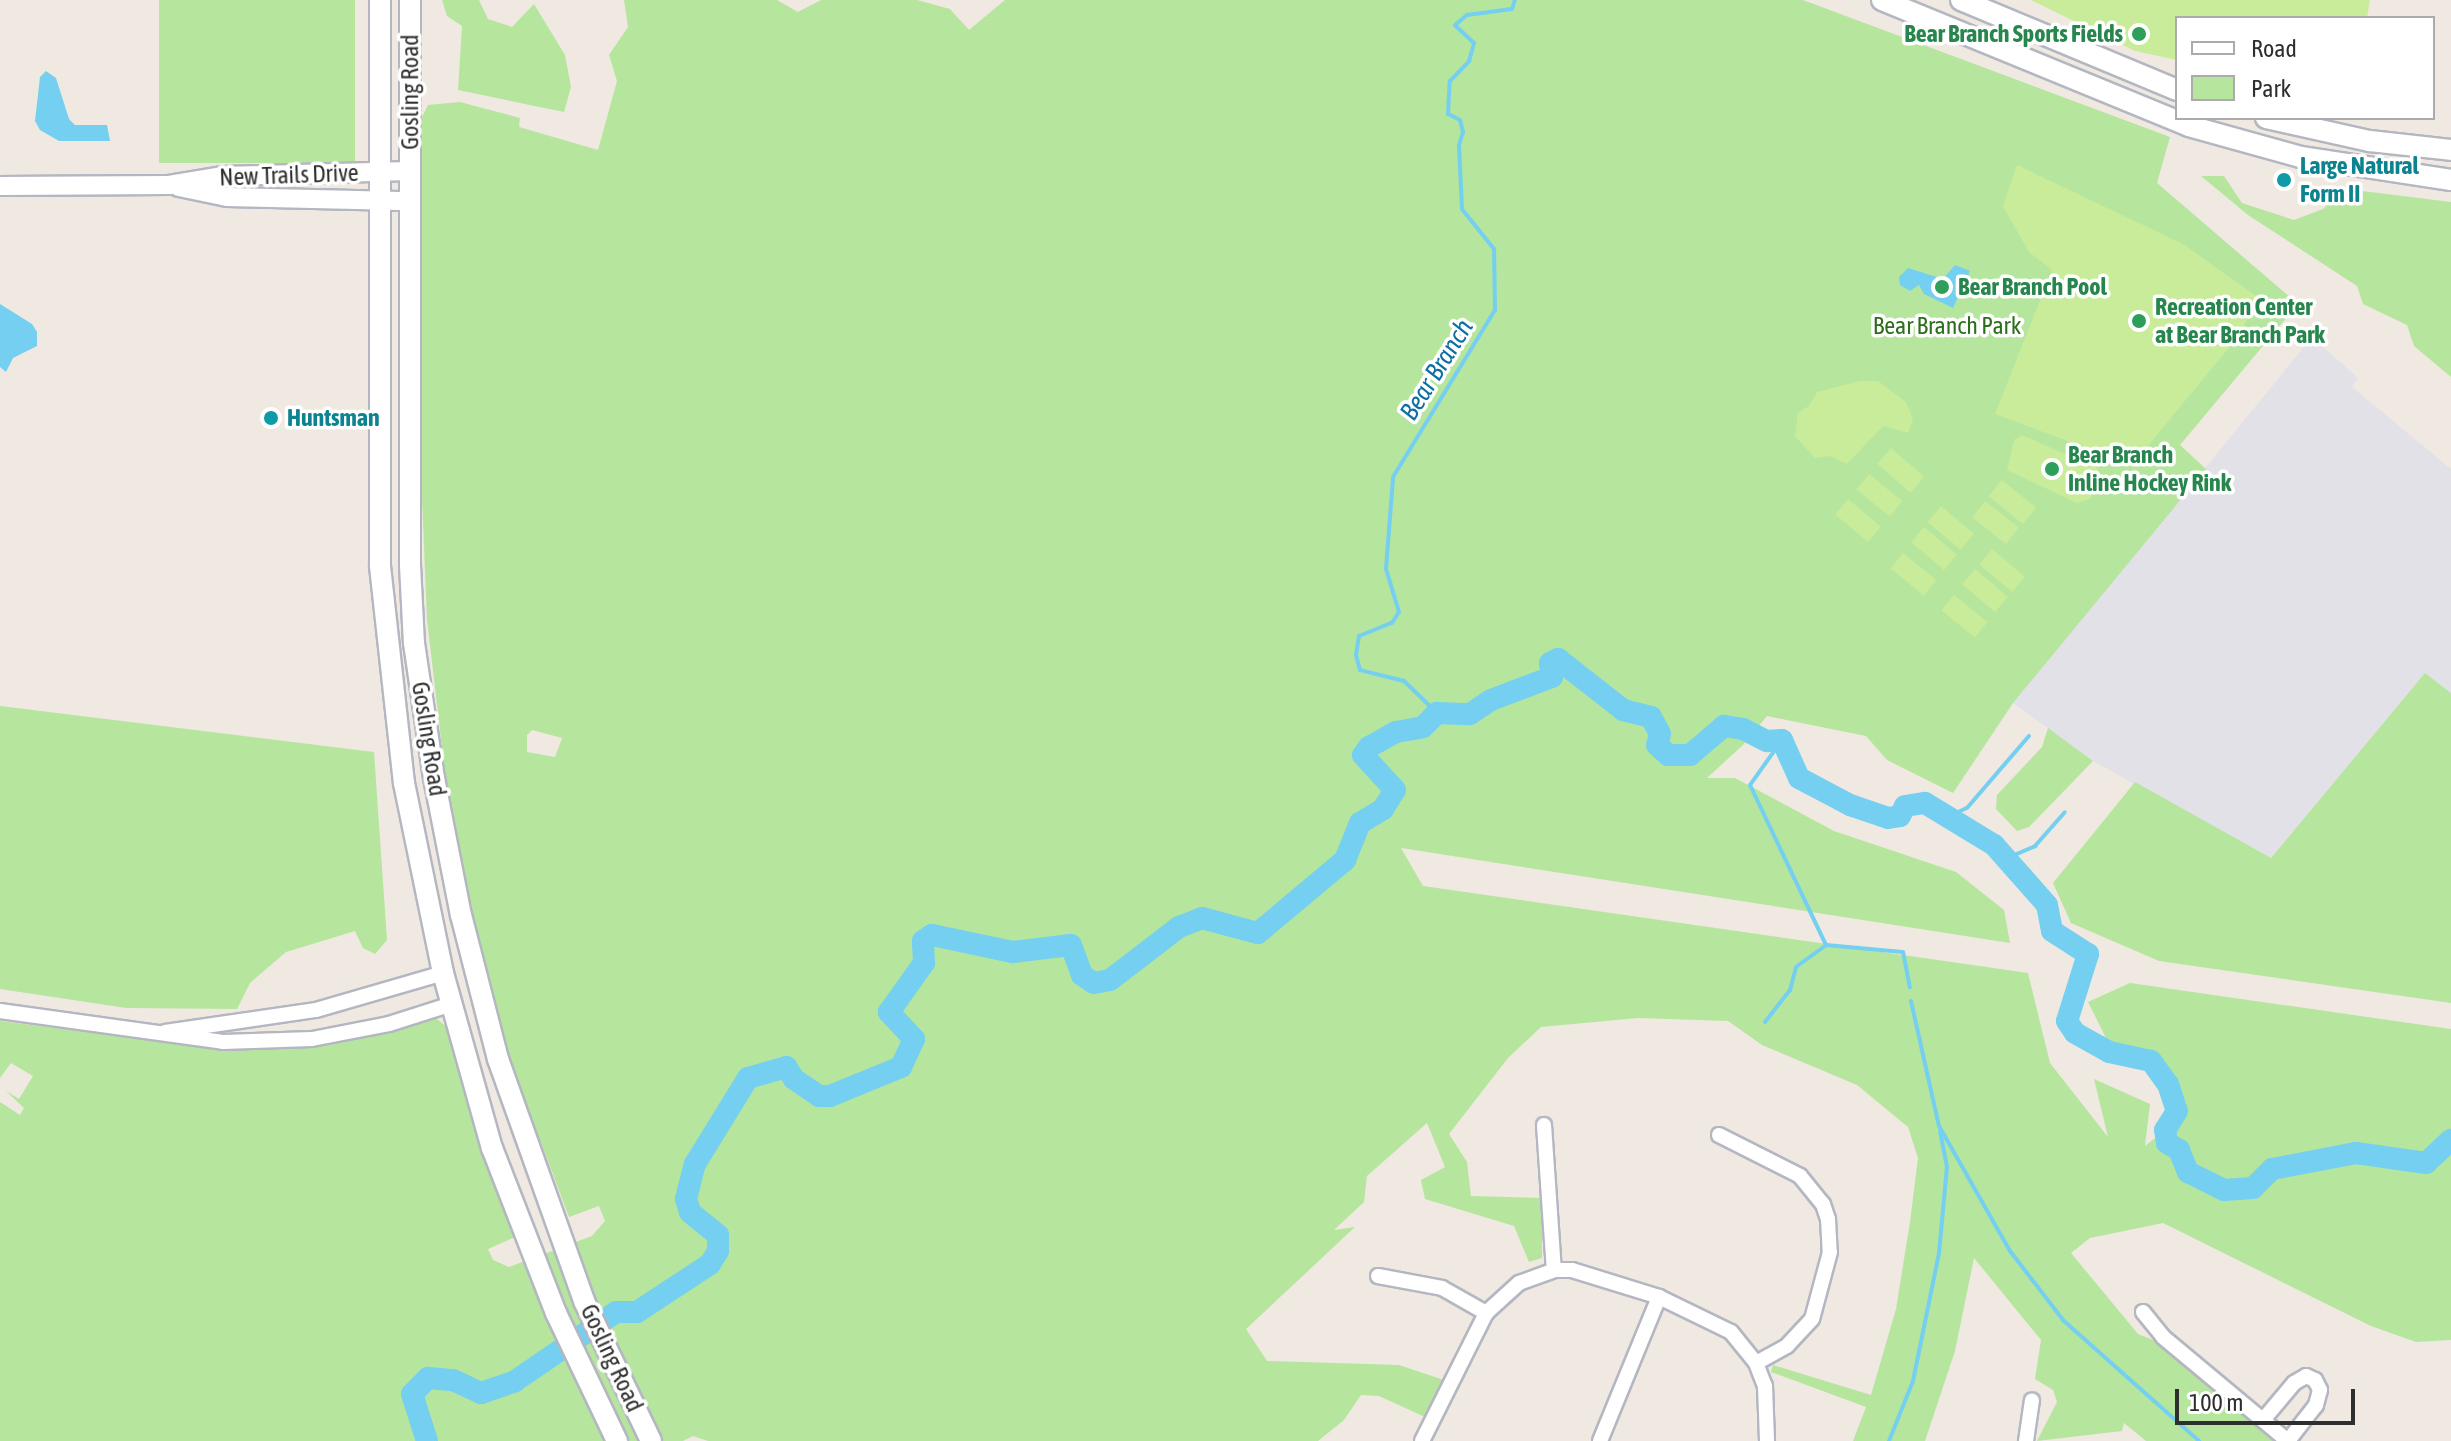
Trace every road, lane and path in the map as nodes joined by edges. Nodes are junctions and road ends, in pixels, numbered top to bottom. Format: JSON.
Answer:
{"nodes":[{"id":1,"x":380,"y":0,"type":"edge"},
{"id":2,"x":410,"y":0,"type":"edge"},
{"id":3,"x":1882,"y":0,"type":"edge"},
{"id":4,"x":1961,"y":0,"type":"edge"},
{"id":5,"x":2175,"y":89,"type":"edge"},
{"id":6,"x":2175,"y":120,"type":"edge"},
{"id":7,"x":2176,"y":120,"type":"edge"},
{"id":8,"x":2275,"y":120,"type":"edge"},
{"id":9,"x":2451,"y":150,"type":"edge"},
{"id":10,"x":380,"y":171,"type":"junction"},
{"id":11,"x":410,"y":171,"type":"junction"},
{"id":12,"x":2451,"y":180,"type":"edge"},
{"id":13,"x":169,"y":185,"type":"junction"},
{"id":14,"x":0,"y":186,"type":"edge"},
{"id":15,"x":380,"y":201,"type":"junction"},
{"id":16,"x":410,"y":201,"type":"junction"},
{"id":17,"x":443,"y":973,"type":"junction"},
{"id":18,"x":452,"y":1004,"type":"junction"},
{"id":19,"x":0,"y":1011,"type":"edge"},
{"id":20,"x":165,"y":1032,"type":"junction"},
{"id":21,"x":1544,"y":1125,"type":"dead end"},
{"id":22,"x":1719,"y":1135,"type":"dead end"},
{"id":23,"x":1554,"y":1270,"type":"junction"},
{"id":24,"x":1378,"y":1276,"type":"dead end"},
{"id":25,"x":1659,"y":1297,"type":"junction"},
{"id":26,"x":2143,"y":1312,"type":"dead end"},
{"id":27,"x":1486,"y":1313,"type":"junction"},
{"id":28,"x":1756,"y":1363,"type":"junction"},
{"id":29,"x":2032,"y":1400,"type":"dead end"},
{"id":30,"x":2263,"y":1420,"type":"junction"},
{"id":31,"x":617,"y":1441,"type":"edge"},
{"id":32,"x":651,"y":1441,"type":"edge"},
{"id":33,"x":1422,"y":1441,"type":"edge"},
{"id":34,"x":1600,"y":1441,"type":"edge"},
{"id":35,"x":1767,"y":1441,"type":"edge"},
{"id":36,"x":2026,"y":1441,"type":"edge"},
{"id":37,"x":2288,"y":1441,"type":"edge"}],
"edges":[{"from":1,"to":10,"type":"main road","name":"Gosling Road"},
{"from":2,"to":11,"type":"main road","name":"Gosling Road"},
{"from":3,"to":6,"type":"main road"},
{"from":4,"to":5,"type":"main road"},
{"from":7,"to":12,"type":"main road"},
{"from":8,"to":9,"type":"main road"},
{"from":10,"to":11,"type":"street","name":"New Trails Drive"},
{"from":10,"to":13,"type":"street","name":"New Trails Drive"},
{"from":10,"to":15,"type":"main road","name":"Gosling Road"},
{"from":11,"to":16,"type":"main road","name":"Gosling Road"},
{"from":13,"to":14,"type":"street","name":"New Trails Drive"},
{"from":13,"to":15,"type":"street","name":"New Trails Drive"},
{"from":15,"to":16,"type":"street","name":"New Trails Drive"},
{"from":15,"to":17,"type":"main road","name":"Gosling Road"},
{"from":16,"to":32,"type":"main road","name":"Gosling Road"},
{"from":17,"to":18,"type":"main road","name":"Gosling Road"},
{"from":17,"to":20,"type":"street"},
{"from":18,"to":20,"type":"street"},
{"from":18,"to":31,"type":"main road","name":"Gosling Road"},
{"from":19,"to":20,"type":"street"},
{"from":21,"to":23,"type":"street"},
{"from":22,"to":28,"type":"street"},
{"from":23,"to":25,"type":"street"},
{"from":23,"to":27,"type":"street"},
{"from":24,"to":27,"type":"street"},
{"from":25,"to":28,"type":"street"},
{"from":25,"to":34,"type":"street"},
{"from":26,"to":30,"type":"street"},
{"from":27,"to":33,"type":"street"},
{"from":28,"to":35,"type":"street"},
{"from":29,"to":36,"type":"street"},
{"from":30,"to":37,"type":"street"},
{"from":30,"to":37,"type":"street"}]}
